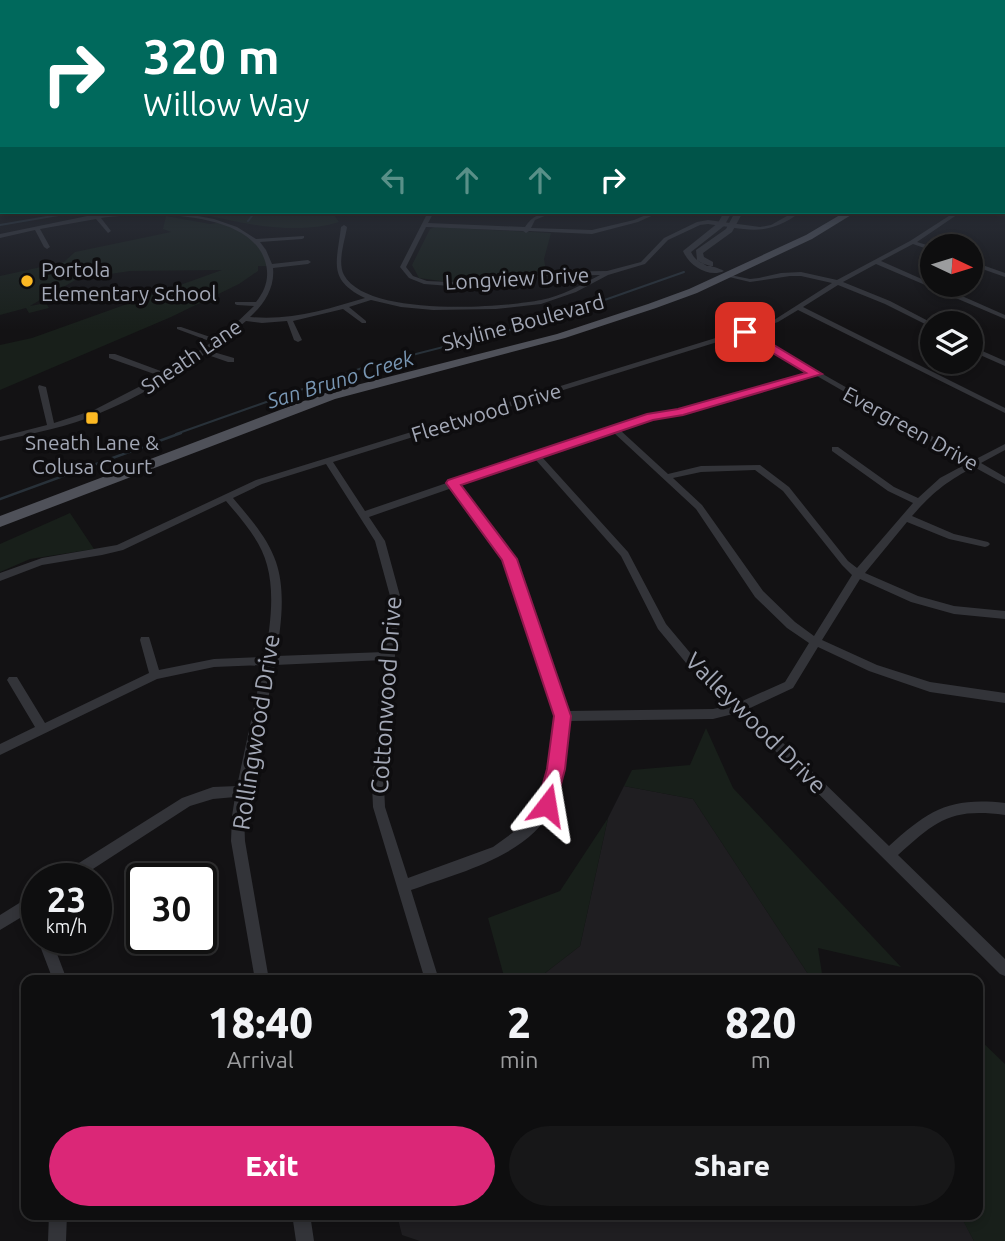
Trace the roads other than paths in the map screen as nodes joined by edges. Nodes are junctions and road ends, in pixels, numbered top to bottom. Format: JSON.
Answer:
{"nodes":[{"id":1,"x":122,"y":214,"type":"edge"},
{"id":2,"x":175,"y":214,"type":"edge"},
{"id":3,"x":430,"y":214,"type":"edge"},
{"id":4,"x":546,"y":214,"type":"edge"},
{"id":5,"x":652,"y":214,"type":"edge"},
{"id":6,"x":728,"y":214,"type":"edge"},
{"id":7,"x":737,"y":214,"type":"edge"},
{"id":8,"x":794,"y":214,"type":"edge"},
{"id":9,"x":838,"y":214,"type":"edge"},
{"id":10,"x":849,"y":214,"type":"edge"},
{"id":11,"x":955,"y":214,"type":"edge"},
{"id":12,"x":97,"y":216,"type":"junction"},
{"id":13,"x":427,"y":225,"type":"junction"},
{"id":14,"x":727,"y":225,"type":"junction"},
{"id":15,"x":344,"y":227,"type":"dead end"},
{"id":16,"x":37,"y":228,"type":"junction"},
{"id":17,"x":108,"y":231,"type":"dead end"},
{"id":18,"x":526,"y":231,"type":"junction"},
{"id":19,"x":0,"y":236,"type":"edge"},
{"id":20,"x":302,"y":237,"type":"dead end"},
{"id":21,"x":255,"y":241,"type":"junction"},
{"id":22,"x":912,"y":242,"type":"junction"},
{"id":23,"x":920,"y":245,"type":"edge"},
{"id":24,"x":47,"y":247,"type":"dead end"},
{"id":25,"x":308,"y":262,"type":"dead end"},
{"id":26,"x":877,"y":262,"type":"junction"},
{"id":27,"x":270,"y":267,"type":"junction"},
{"id":28,"x":984,"y":268,"type":"edge"},
{"id":29,"x":607,"y":273,"type":"junction"},
{"id":30,"x":723,"y":273,"type":"junction"},
{"id":31,"x":583,"y":274,"type":"junction"},
{"id":32,"x":1005,"y":275,"type":"edge"},
{"id":33,"x":587,"y":284,"type":"junction"},
{"id":34,"x":835,"y":284,"type":"junction"},
{"id":35,"x":372,"y":298,"type":"junction"},
{"id":36,"x":237,"y":303,"type":"dead end"},
{"id":37,"x":259,"y":304,"type":"junction"},
{"id":38,"x":343,"y":306,"type":"junction"},
{"id":39,"x":800,"y":308,"type":"junction"},
{"id":40,"x":1005,"y":317,"type":"edge"},
{"id":41,"x":246,"y":319,"type":"junction"},
{"id":42,"x":920,"y":320,"type":"edge"},
{"id":43,"x":290,"y":321,"type":"junction"},
{"id":44,"x":364,"y":322,"type":"dead end"},
{"id":45,"x":179,"y":328,"type":"dead end"},
{"id":46,"x":745,"y":332,"type":"junction"},
{"id":47,"x":298,"y":340,"type":"dead end"},
{"id":48,"x":218,"y":342,"type":"junction"},
{"id":49,"x":204,"y":351,"type":"junction"},
{"id":50,"x":983,"y":354,"type":"edge"},
{"id":51,"x":113,"y":356,"type":"dead end"},
{"id":52,"x":231,"y":360,"type":"dead end"},
{"id":53,"x":1005,"y":364,"type":"edge"},
{"id":54,"x":816,"y":374,"type":"junction"},
{"id":55,"x":164,"y":375,"type":"junction"},
{"id":56,"x":42,"y":387,"type":"dead end"},
{"id":57,"x":1005,"y":411,"type":"edge"},
{"id":58,"x":51,"y":426,"type":"junction"},
{"id":59,"x":613,"y":428,"type":"junction"},
{"id":60,"x":0,"y":439,"type":"edge"},
{"id":61,"x":1005,"y":447,"type":"edge"},
{"id":62,"x":835,"y":449,"type":"dead end"},
{"id":63,"x":536,"y":455,"type":"junction"},
{"id":64,"x":328,"y":461,"type":"junction"},
{"id":65,"x":975,"y":463,"type":"junction"},
{"id":66,"x":667,"y":477,"type":"junction"},
{"id":67,"x":1005,"y":481,"type":"edge"},
{"id":68,"x":453,"y":483,"type":"junction"},
{"id":69,"x":228,"y":497,"type":"junction"},
{"id":70,"x":919,"y":502,"type":"junction"},
{"id":71,"x":0,"y":514,"type":"edge"},
{"id":72,"x":364,"y":515,"type":"junction"},
{"id":73,"x":907,"y":518,"type":"junction"},
{"id":74,"x":0,"y":522,"type":"edge"},
{"id":75,"x":985,"y":544,"type":"dead end"},
{"id":76,"x":858,"y":574,"type":"junction"},
{"id":77,"x":0,"y":577,"type":"edge"},
{"id":78,"x":1005,"y":615,"type":"edge"},
{"id":79,"x":145,"y":640,"type":"dead end"},
{"id":80,"x":814,"y":641,"type":"junction"},
{"id":81,"x":390,"y":656,"type":"junction"},
{"id":82,"x":269,"y":659,"type":"junction"},
{"id":83,"x":155,"y":675,"type":"junction"},
{"id":84,"x":13,"y":680,"type":"dead end"},
{"id":85,"x":1005,"y":698,"type":"edge"},
{"id":86,"x":739,"y":708,"type":"junction"},
{"id":87,"x":562,"y":716,"type":"junction"},
{"id":88,"x":42,"y":728,"type":"junction"},
{"id":89,"x":0,"y":750,"type":"edge"},
{"id":90,"x":242,"y":791,"type":"junction"},
{"id":91,"x":1005,"y":809,"type":"edge"},
{"id":92,"x":889,"y":854,"type":"junction"},
{"id":93,"x":91,"y":863,"type":"edge"},
{"id":94,"x":404,"y":886,"type":"junction"},
{"id":95,"x":21,"y":909,"type":"edge"},
{"id":96,"x":0,"y":923,"type":"edge"},
{"id":97,"x":50,"y":954,"type":"edge"},
{"id":98,"x":1005,"y":969,"type":"edge"},
{"id":99,"x":58,"y":975,"type":"edge"},
{"id":100,"x":261,"y":975,"type":"edge"},
{"id":101,"x":431,"y":975,"type":"edge"},
{"id":102,"x":58,"y":1220,"type":"edge"},
{"id":103,"x":302,"y":1220,"type":"edge"},
{"id":104,"x":57,"y":1241,"type":"edge"},
{"id":105,"x":306,"y":1241,"type":"edge"}],
"edges":[{"from":1,"to":12,"type":"street"},
{"from":2,"to":21,"type":"street"},
{"from":3,"to":13,"type":"street","name":"Longview Drive"},
{"from":4,"to":18,"type":"street"},
{"from":5,"to":18,"type":"street"},
{"from":6,"to":14,"type":"street"},
{"from":7,"to":14,"type":"street"},
{"from":8,"to":14,"type":"street","name":"Longview Drive"},
{"from":9,"to":30,"type":"main road","name":"Skyline Boulevard"},
{"from":10,"to":30,"type":"main road","name":"Skyline Boulevard"},
{"from":11,"to":22,"type":"street","name":"Fleetwood Drive"},
{"from":12,"to":16,"type":"street"},
{"from":12,"to":17,"type":"street"},
{"from":13,"to":18,"type":"street"},
{"from":13,"to":31,"type":"street","name":"Longview Drive"},
{"from":14,"to":29,"type":"street","name":"Longview Drive"},
{"from":14,"to":30,"type":"street"},
{"from":15,"to":35,"type":"street"},
{"from":16,"to":19,"type":"street"},
{"from":16,"to":24,"type":"street"},
{"from":20,"to":21,"type":"street"},
{"from":21,"to":27,"type":"street"},
{"from":22,"to":23,"type":"street"},
{"from":22,"to":26,"type":"street","name":"Fleetwood Drive"},
{"from":25,"to":27,"type":"street"},
{"from":26,"to":34,"type":"street","name":"Fleetwood Drive"},
{"from":26,"to":40,"type":"street"},
{"from":27,"to":37,"type":"street","name":"Sneath Lane"},
{"from":28,"to":32,"type":"street"},
{"from":29,"to":31,"type":"street","name":"Longview Drive"},
{"from":29,"to":33,"type":"street"},
{"from":30,"to":34,"type":"street"},
{"from":30,"to":71,"type":"main road","name":"Skyline Boulevard"},
{"from":30,"to":74,"type":"main road","name":"Skyline Boulevard"},
{"from":31,"to":33,"type":"street"},
{"from":33,"to":35,"type":"street"},
{"from":34,"to":39,"type":"street","name":"Fleetwood Drive"},
{"from":34,"to":42,"type":"street"},
{"from":35,"to":38,"type":"street"},
{"from":36,"to":37,"type":"street"},
{"from":37,"to":41,"type":"street","name":"Sneath Lane"},
{"from":38,"to":43,"type":"street"},
{"from":38,"to":44,"type":"street"},
{"from":39,"to":46,"type":"street","name":"Fleetwood Drive"},
{"from":39,"to":57,"type":"street"},
{"from":41,"to":43,"type":"street"},
{"from":41,"to":48,"type":"street","name":"Sneath Lane"},
{"from":43,"to":47,"type":"street"},
{"from":45,"to":48,"type":"street"},
{"from":46,"to":54,"type":"street","name":"Evergreen Drive"},
{"from":46,"to":64,"type":"street","name":"Fleetwood Drive"},
{"from":48,"to":49,"type":"street","name":"Sneath Lane"},
{"from":49,"to":52,"type":"street"},
{"from":49,"to":55,"type":"street","name":"Sneath Lane"},
{"from":50,"to":53,"type":"street"},
{"from":51,"to":55,"type":"street"},
{"from":54,"to":59,"type":"street"},
{"from":54,"to":65,"type":"street","name":"Evergreen Drive"},
{"from":55,"to":58,"type":"street","name":"Sneath Lane"},
{"from":56,"to":58,"type":"street"},
{"from":58,"to":60,"type":"street","name":"Sneath Lane"},
{"from":59,"to":63,"type":"street"},
{"from":59,"to":66,"type":"street"},
{"from":61,"to":65,"type":"street"},
{"from":62,"to":70,"type":"street"},
{"from":63,"to":68,"type":"street"},
{"from":63,"to":86,"type":"street","name":"Valleywood Drive"},
{"from":64,"to":69,"type":"street","name":"Fleetwood Drive"},
{"from":64,"to":72,"type":"street","name":"Cottonwood Drive"},
{"from":65,"to":67,"type":"street","name":"Evergreen Drive"},
{"from":65,"to":70,"type":"street"},
{"from":66,"to":76,"type":"street"},
{"from":66,"to":80,"type":"street"},
{"from":68,"to":72,"type":"street"},
{"from":68,"to":87,"type":"street"},
{"from":69,"to":77,"type":"street","name":"Fleetwood Drive"},
{"from":69,"to":82,"type":"street","name":"Rollingwood Drive"},
{"from":70,"to":73,"type":"street"},
{"from":72,"to":81,"type":"street","name":"Cottonwood Drive"},
{"from":73,"to":75,"type":"street"},
{"from":73,"to":76,"type":"street"},
{"from":76,"to":78,"type":"street"},
{"from":76,"to":80,"type":"street"},
{"from":79,"to":83,"type":"street"},
{"from":80,"to":85,"type":"street"},
{"from":80,"to":86,"type":"street"},
{"from":81,"to":82,"type":"street"},
{"from":81,"to":94,"type":"street","name":"Cottonwood Drive"},
{"from":82,"to":83,"type":"street"},
{"from":82,"to":90,"type":"street","name":"Rollingwood Drive"},
{"from":83,"to":88,"type":"street"},
{"from":84,"to":88,"type":"street"},
{"from":86,"to":87,"type":"street"},
{"from":86,"to":92,"type":"street","name":"Valleywood Drive"},
{"from":87,"to":94,"type":"street"},
{"from":88,"to":89,"type":"street"},
{"from":90,"to":93,"type":"street"},
{"from":90,"to":100,"type":"street","name":"Rollingwood Drive"},
{"from":91,"to":92,"type":"street"},
{"from":92,"to":98,"type":"street","name":"Valleywood Drive"},
{"from":94,"to":101,"type":"street","name":"Cottonwood Drive"},
{"from":95,"to":96,"type":"street"},
{"from":97,"to":99,"type":"street"},
{"from":102,"to":104,"type":"street"},
{"from":103,"to":105,"type":"street"}]}
